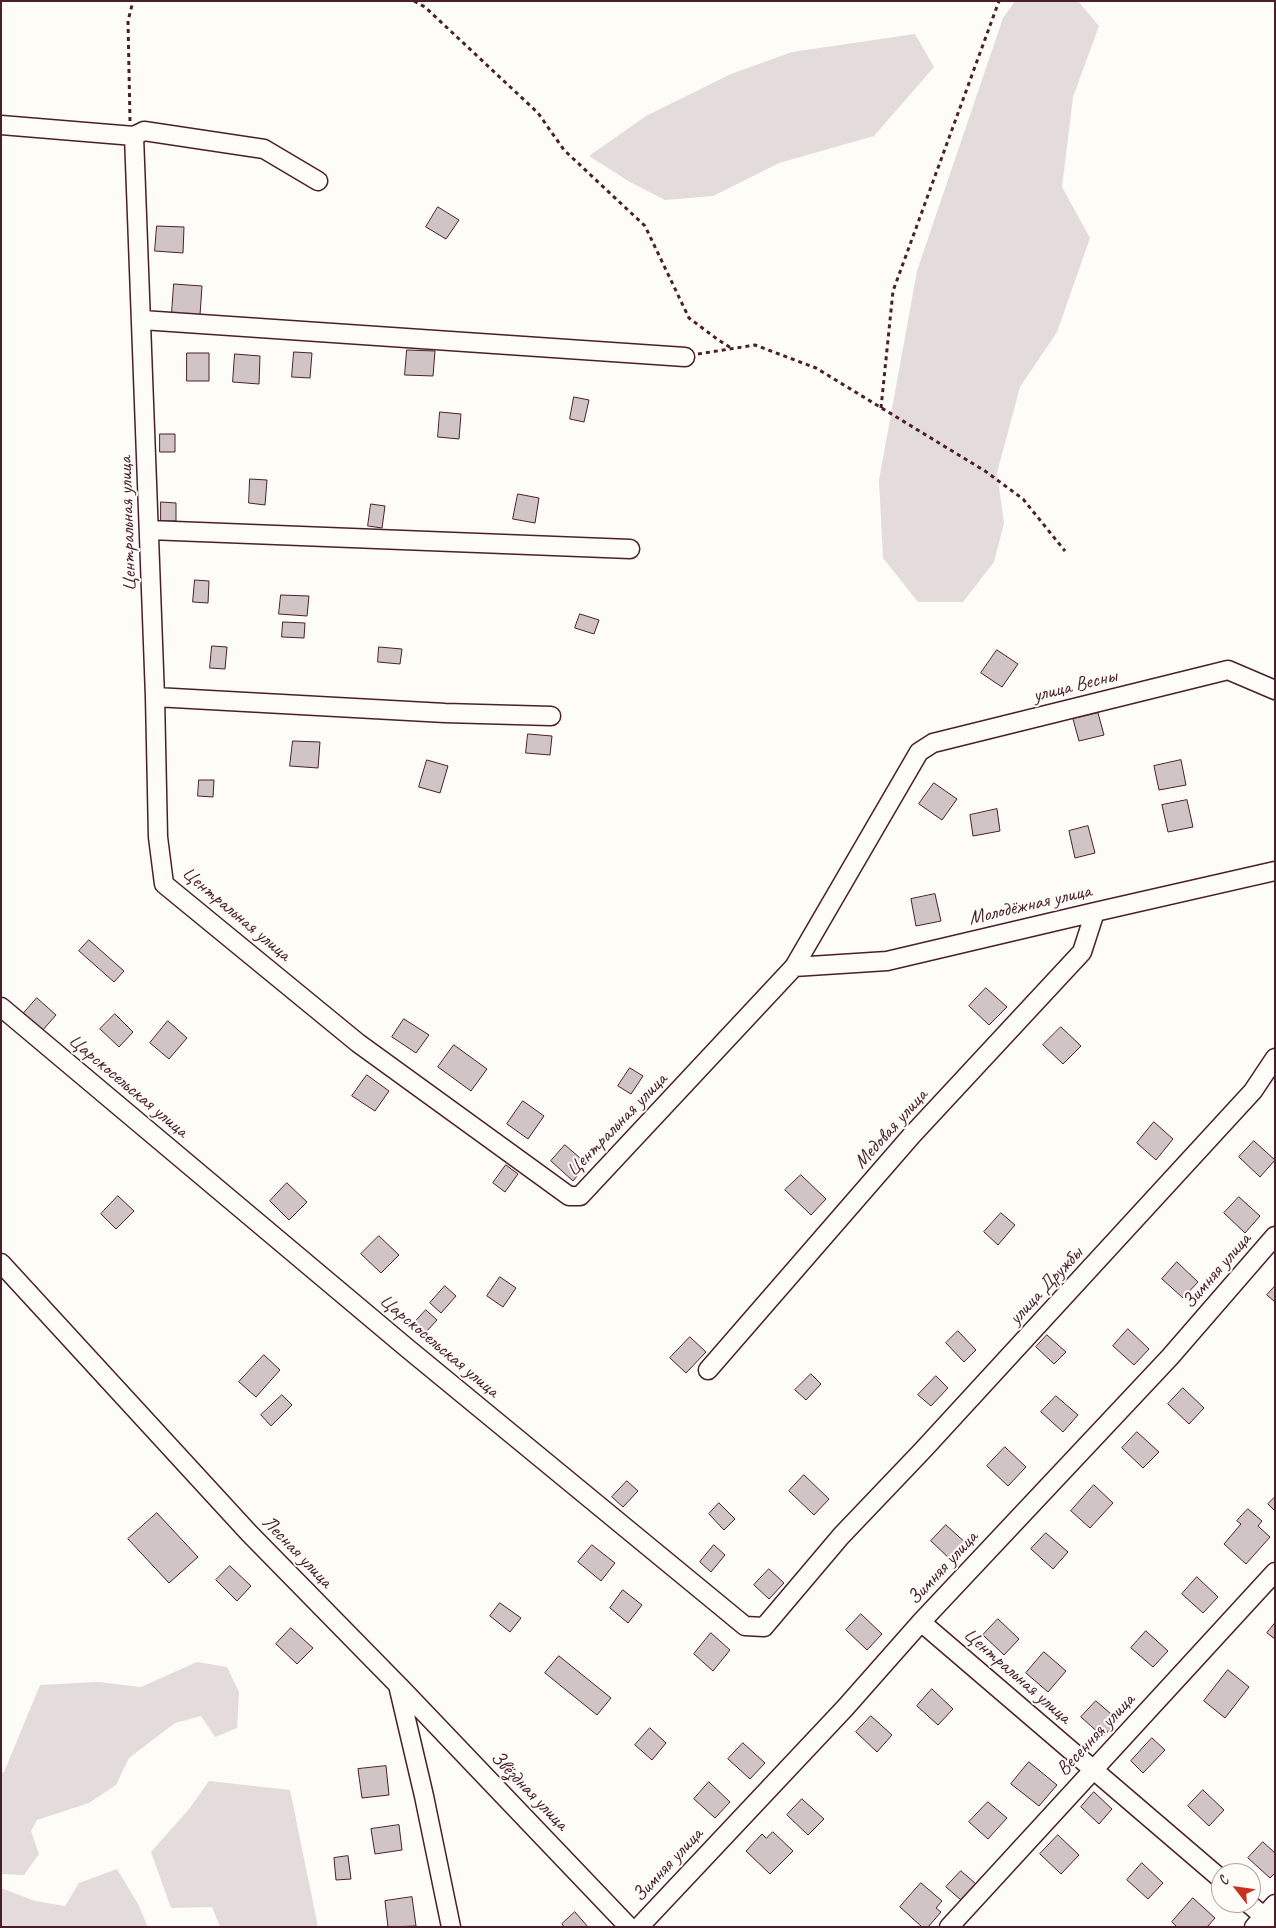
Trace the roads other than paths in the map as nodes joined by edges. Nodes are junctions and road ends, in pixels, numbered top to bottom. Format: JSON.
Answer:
{"nodes":[{"id":1,"x":1,"y":125,"type":"edge"},
{"id":2,"x":134,"y":136,"type":"junction"},
{"id":3,"x":318,"y":181,"type":"dead end"},
{"id":4,"x":142,"y":320,"type":"junction"},
{"id":5,"x":685,"y":357,"type":"road end"},
{"id":6,"x":149,"y":530,"type":"junction"},
{"id":7,"x":630,"y":549,"type":"dead end"},
{"id":8,"x":1275,"y":690,"type":"edge"},
{"id":9,"x":155,"y":697,"type":"junction"},
{"id":10,"x":551,"y":716,"type":"dead end"},
{"id":11,"x":934,"y":743,"type":"joint"},
{"id":12,"x":1275,"y":871,"type":"edge"},
{"id":13,"x":1095,"y":912,"type":"junction"},
{"id":14,"x":794,"y":967,"type":"junction"},
{"id":15,"x":1,"y":1007,"type":"edge"},
{"id":16,"x":1275,"y":1058,"type":"edge"},
{"id":17,"x":1275,"y":1236,"type":"edge"},
{"id":18,"x":1,"y":1263,"type":"edge"},
{"id":19,"x":708,"y":1370,"type":"dead end"},
{"id":20,"x":841,"y":1536,"type":"joint"},
{"id":21,"x":1275,"y":1572,"type":"edge"},
{"id":22,"x":921,"y":1622,"type":"junction"},
{"id":23,"x":398,"y":1686,"type":"junction"},
{"id":24,"x":1093,"y":1769,"type":"junction"},
{"id":25,"x":1211,"y":1871,"type":"edge"},
{"id":26,"x":451,"y":1927,"type":"edge"},
{"id":27,"x":629,"y":1927,"type":"edge"},
{"id":28,"x":640,"y":1927,"type":"edge"},
{"id":29,"x":949,"y":1927,"type":"edge"}],
"edges":[{"from":1,"to":2,"type":"street"},
{"from":2,"to":3,"type":"street"},
{"from":2,"to":4,"type":"street","name":"Центральная улица"},
{"from":4,"to":5,"type":"street"},
{"from":4,"to":6,"type":"street","name":"Центральная улица"},
{"from":6,"to":7,"type":"street"},
{"from":6,"to":9,"type":"street","name":"Центральная улица"},
{"from":8,"to":11,"type":"street","name":"улица Весны"},
{"from":9,"to":10,"type":"street"},
{"from":9,"to":14,"type":"street","name":"Центральная улица"},
{"from":11,"to":14,"type":"street","name":"Центральная улица"},
{"from":12,"to":13,"type":"street","name":"Молодёжная улица"},
{"from":13,"to":14,"type":"street","name":"Молодёжная улица"},
{"from":13,"to":19,"type":"street","name":"Медовая улица"},
{"from":15,"to":20,"type":"street","name":"Царскосельская улица"},
{"from":16,"to":20,"type":"street","name":"улица Дружбы"},
{"from":17,"to":22,"type":"street","name":"Зимняя улица"},
{"from":18,"to":23,"type":"street","name":"Лесная улица"},
{"from":21,"to":24,"type":"street","name":"Весенняя улица"},
{"from":22,"to":24,"type":"street","name":"Центральная улица"},
{"from":22,"to":28,"type":"street","name":"Зимняя улица"},
{"from":23,"to":26,"type":"street"},
{"from":23,"to":27,"type":"street","name":"Звёздная улица"},
{"from":24,"to":25,"type":"street","name":"Центральная улица"},
{"from":24,"to":29,"type":"street","name":"Весенняя улица"}]}
